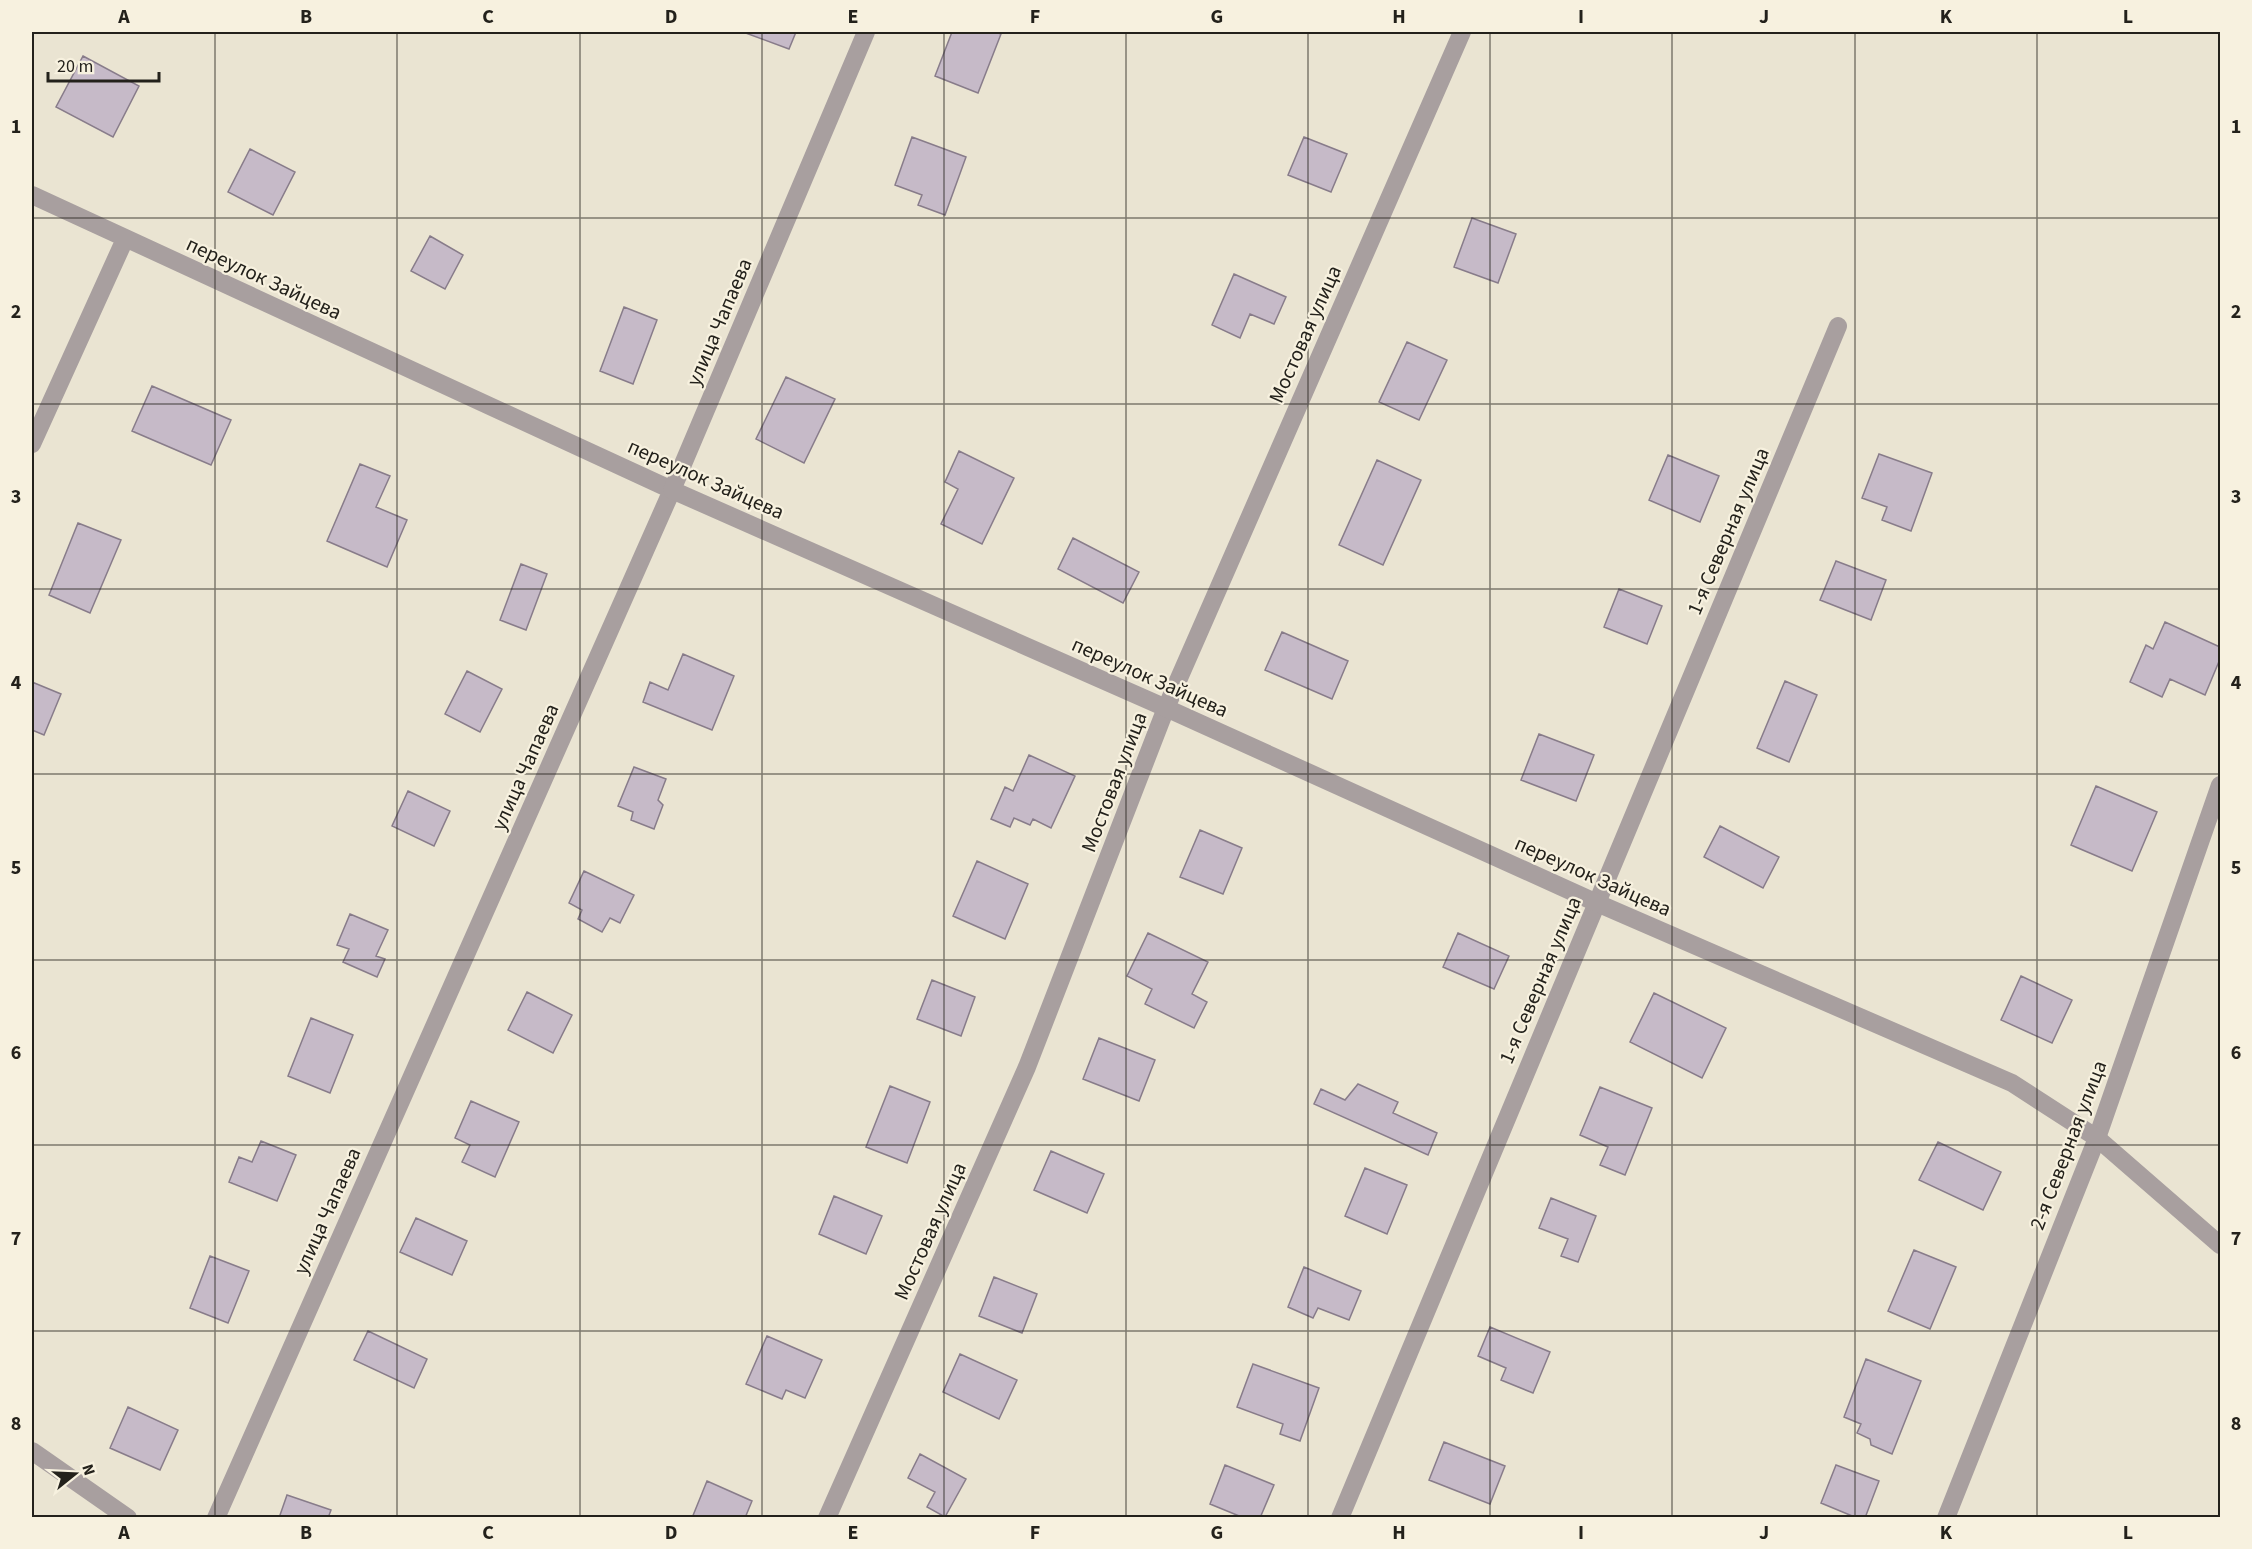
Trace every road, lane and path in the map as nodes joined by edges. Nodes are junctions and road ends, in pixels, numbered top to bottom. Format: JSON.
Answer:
{"nodes":[{"id":1,"x":866,"y":32,"type":"edge"},
{"id":2,"x":1462,"y":32,"type":"edge"},
{"id":3,"x":32,"y":195,"type":"edge"},
{"id":4,"x":125,"y":239,"type":"junction"},
{"id":5,"x":1838,"y":326,"type":"dead end"},
{"id":6,"x":32,"y":444,"type":"edge"},
{"id":7,"x":672,"y":490,"type":"junction"},
{"id":8,"x":1166,"y":708,"type":"junction"},
{"id":9,"x":2220,"y":784,"type":"edge"},
{"id":10,"x":1597,"y":903,"type":"junction"},
{"id":11,"x":2097,"y":1138,"type":"junction"},
{"id":12,"x":2220,"y":1245,"type":"edge"},
{"id":13,"x":32,"y":1451,"type":"edge"},
{"id":14,"x":128,"y":1518,"type":"edge"},
{"id":15,"x":216,"y":1518,"type":"edge"},
{"id":16,"x":827,"y":1518,"type":"edge"},
{"id":17,"x":1340,"y":1518,"type":"edge"},
{"id":18,"x":1946,"y":1518,"type":"edge"}],
"edges":[{"from":1,"to":7,"type":"street","name":"улица Чапаева"},
{"from":2,"to":8,"type":"street","name":"Мостовая улица"},
{"from":3,"to":4,"type":"street","name":"переулок Зайцева"},
{"from":4,"to":6,"type":"street"},
{"from":4,"to":7,"type":"street","name":"переулок Зайцева"},
{"from":5,"to":10,"type":"street","name":"1-я Северная улица"},
{"from":7,"to":8,"type":"street","name":"переулок Зайцева"},
{"from":7,"to":15,"type":"street","name":"улица Чапаева"},
{"from":8,"to":10,"type":"street","name":"переулок Зайцева"},
{"from":8,"to":16,"type":"street","name":"Мостовая улица"},
{"from":9,"to":11,"type":"street","name":"2-я Северная улица"},
{"from":10,"to":11,"type":"street","name":"переулок Зайцева"},
{"from":10,"to":17,"type":"street","name":"1-я Северная улица"},
{"from":11,"to":12,"type":"street","name":"переулок Зайцева"},
{"from":11,"to":18,"type":"street","name":"2-я Северная улица"},
{"from":13,"to":14,"type":"street"}]}
